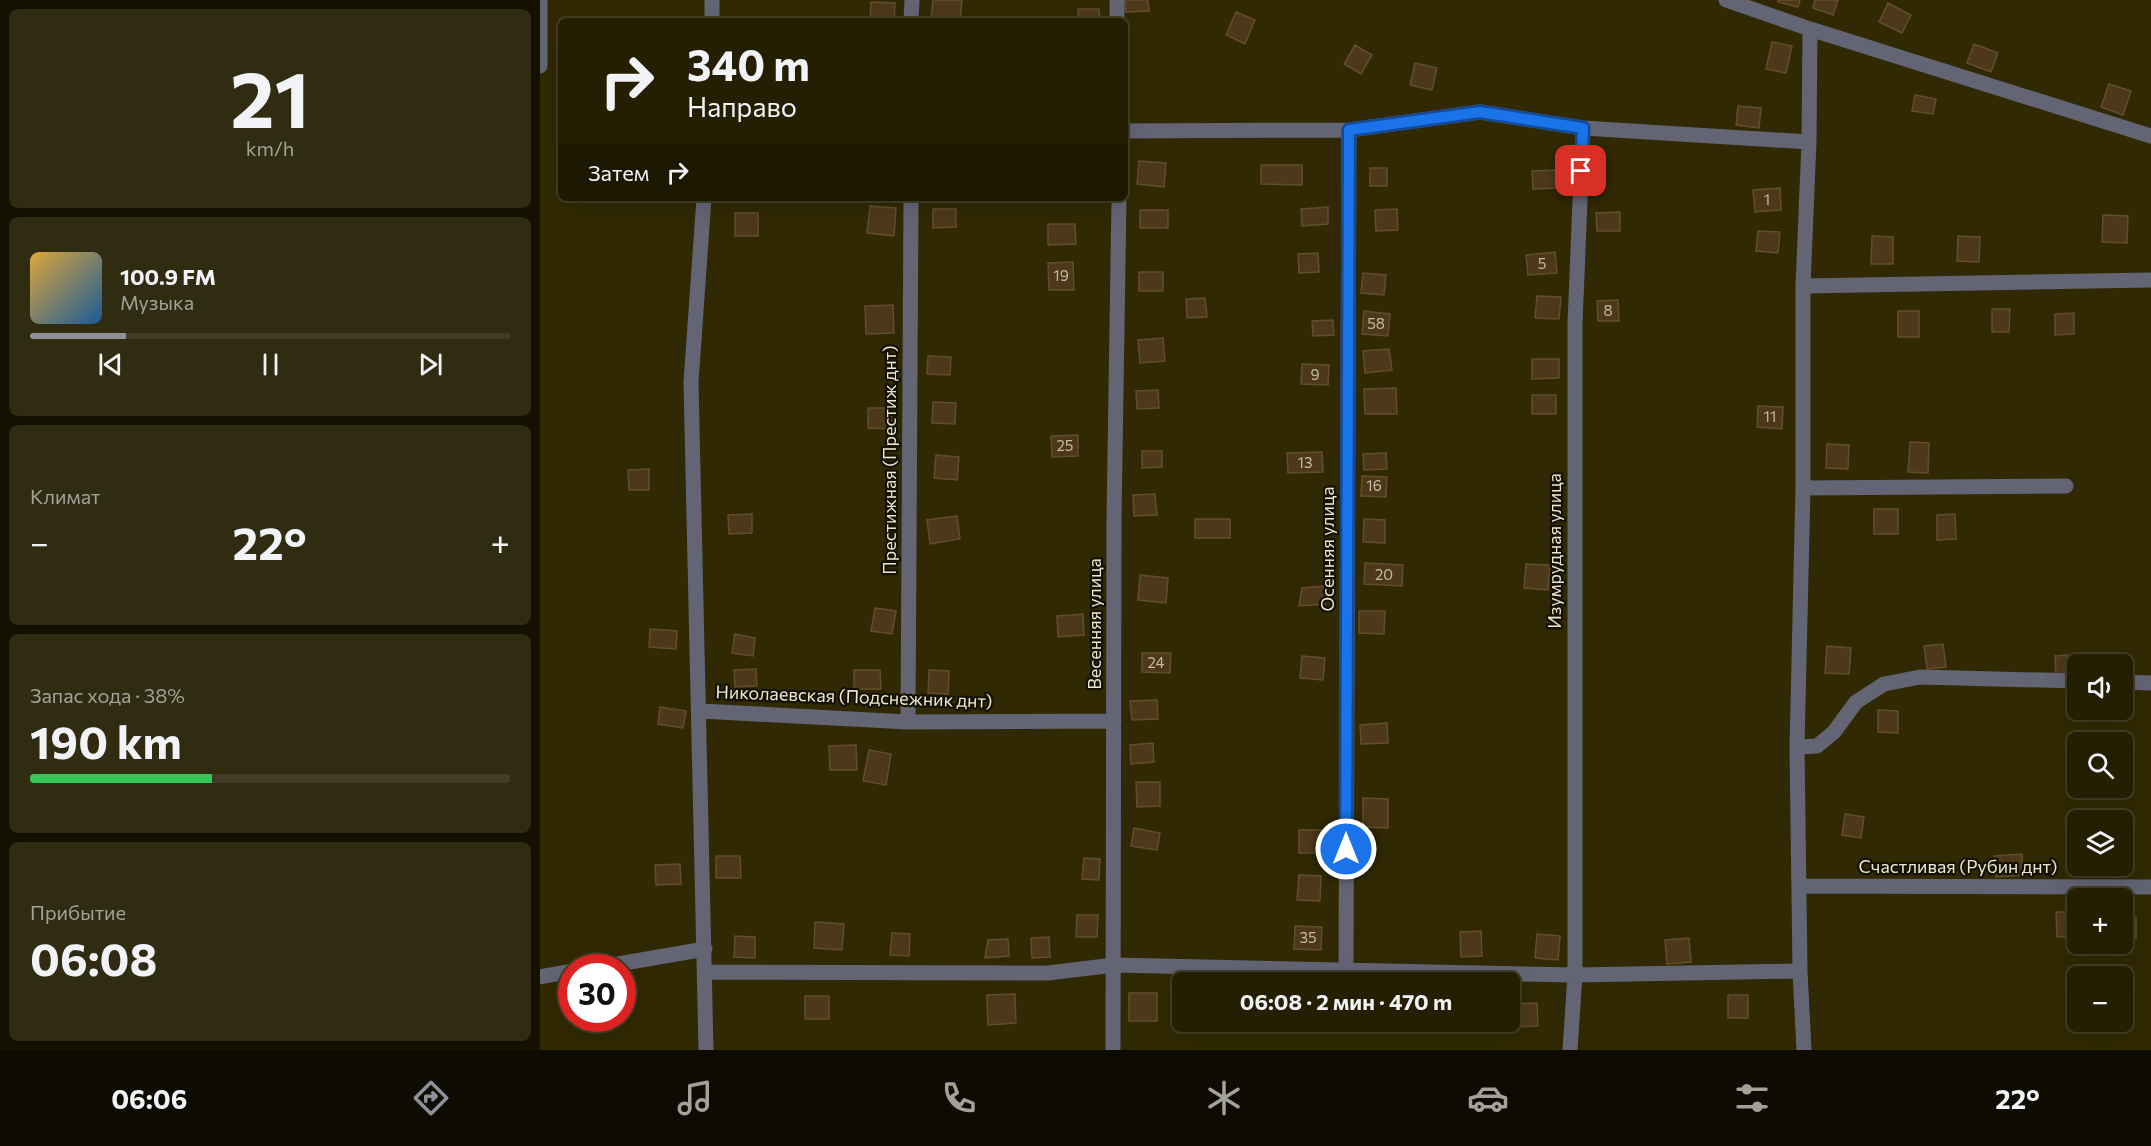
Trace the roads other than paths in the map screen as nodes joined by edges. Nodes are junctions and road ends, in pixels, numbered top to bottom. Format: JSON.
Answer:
{"nodes":[{"id":1,"x":540,"y":0,"type":"edge"},
{"id":2,"x":712,"y":0,"type":"edge"},
{"id":3,"x":912,"y":0,"type":"edge"},
{"id":4,"x":1117,"y":0,"type":"edge"},
{"id":5,"x":1726,"y":0,"type":"edge"},
{"id":6,"x":712,"y":18,"type":"edge"},
{"id":7,"x":912,"y":18,"type":"edge"},
{"id":8,"x":1118,"y":18,"type":"edge"},
{"id":9,"x":1810,"y":28,"type":"junction"},
{"id":10,"x":540,"y":66,"type":"edge"},
{"id":11,"x":1583,"y":128,"type":"junction"},
{"id":12,"x":1349,"y":130,"type":"junction"},
{"id":13,"x":1128,"y":131,"type":"edge"},
{"id":14,"x":2151,"y":136,"type":"edge"},
{"id":15,"x":1809,"y":142,"type":"junction"},
{"id":16,"x":704,"y":201,"type":"edge"},
{"id":17,"x":911,"y":201,"type":"edge"},
{"id":18,"x":1119,"y":201,"type":"edge"},
{"id":19,"x":2151,"y":280,"type":"edge"},
{"id":20,"x":1803,"y":286,"type":"junction"},
{"id":21,"x":2066,"y":486,"type":"dead end"},
{"id":22,"x":1803,"y":488,"type":"junction"},
{"id":23,"x":2067,"y":681,"type":"edge"},
{"id":24,"x":2133,"y":682,"type":"edge"},
{"id":25,"x":2151,"y":683,"type":"edge"},
{"id":26,"x":700,"y":711,"type":"junction"},
{"id":27,"x":1114,"y":721,"type":"junction"},
{"id":28,"x":908,"y":722,"type":"junction"},
{"id":29,"x":1797,"y":747,"type":"junction"},
{"id":30,"x":1800,"y":886,"type":"junction"},
{"id":31,"x":2151,"y":887,"type":"edge"},
{"id":32,"x":705,"y":950,"type":"junction"},
{"id":33,"x":636,"y":961,"type":"edge"},
{"id":34,"x":1114,"y":964,"type":"junction"},
{"id":35,"x":1346,"y":969,"type":"junction"},
{"id":36,"x":1800,"y":971,"type":"junction"},
{"id":37,"x":706,"y":972,"type":"junction"},
{"id":38,"x":558,"y":974,"type":"edge"},
{"id":39,"x":1575,"y":975,"type":"junction"},
{"id":40,"x":540,"y":977,"type":"edge"},
{"id":41,"x":706,"y":1050,"type":"edge"},
{"id":42,"x":1113,"y":1050,"type":"edge"},
{"id":43,"x":1570,"y":1050,"type":"edge"},
{"id":44,"x":1804,"y":1050,"type":"edge"}],
"edges":[{"from":1,"to":10,"type":"street"},
{"from":2,"to":6,"type":"street"},
{"from":3,"to":7,"type":"street"},
{"from":4,"to":8,"type":"street"},
{"from":5,"to":9,"type":"street"},
{"from":9,"to":14,"type":"street"},
{"from":9,"to":15,"type":"street"},
{"from":11,"to":12,"type":"street"},
{"from":11,"to":15,"type":"street"},
{"from":11,"to":39,"type":"street","name":"Изумрудная улица"},
{"from":12,"to":13,"type":"street"},
{"from":12,"to":35,"type":"street","name":"Осенняя улица"},
{"from":15,"to":20,"type":"street"},
{"from":16,"to":26,"type":"street"},
{"from":17,"to":28,"type":"street","name":"Престижная (Престиж днт)"},
{"from":18,"to":27,"type":"street","name":"Весенняя улица"},
{"from":19,"to":20,"type":"street"},
{"from":20,"to":22,"type":"street"},
{"from":21,"to":22,"type":"street"},
{"from":22,"to":29,"type":"street"},
{"from":23,"to":29,"type":"street"},
{"from":24,"to":25,"type":"street"},
{"from":26,"to":28,"type":"street","name":"Николаевская (Подснежник днт)"},
{"from":26,"to":32,"type":"street"},
{"from":27,"to":28,"type":"street","name":"Николаевская (Подснежник днт)"},
{"from":27,"to":34,"type":"street","name":"Весенняя улица"},
{"from":29,"to":30,"type":"street"},
{"from":30,"to":31,"type":"street","name":"Счастливая (Рубин днт)"},
{"from":30,"to":36,"type":"street"},
{"from":32,"to":33,"type":"street"},
{"from":32,"to":37,"type":"street"},
{"from":34,"to":35,"type":"street"},
{"from":34,"to":37,"type":"street"},
{"from":34,"to":42,"type":"street","name":"Весенняя улица"},
{"from":35,"to":39,"type":"street"},
{"from":36,"to":39,"type":"street"},
{"from":36,"to":44,"type":"street"},
{"from":37,"to":41,"type":"street"},
{"from":38,"to":40,"type":"street"},
{"from":39,"to":43,"type":"street","name":"Изумрудная улица"}]}
